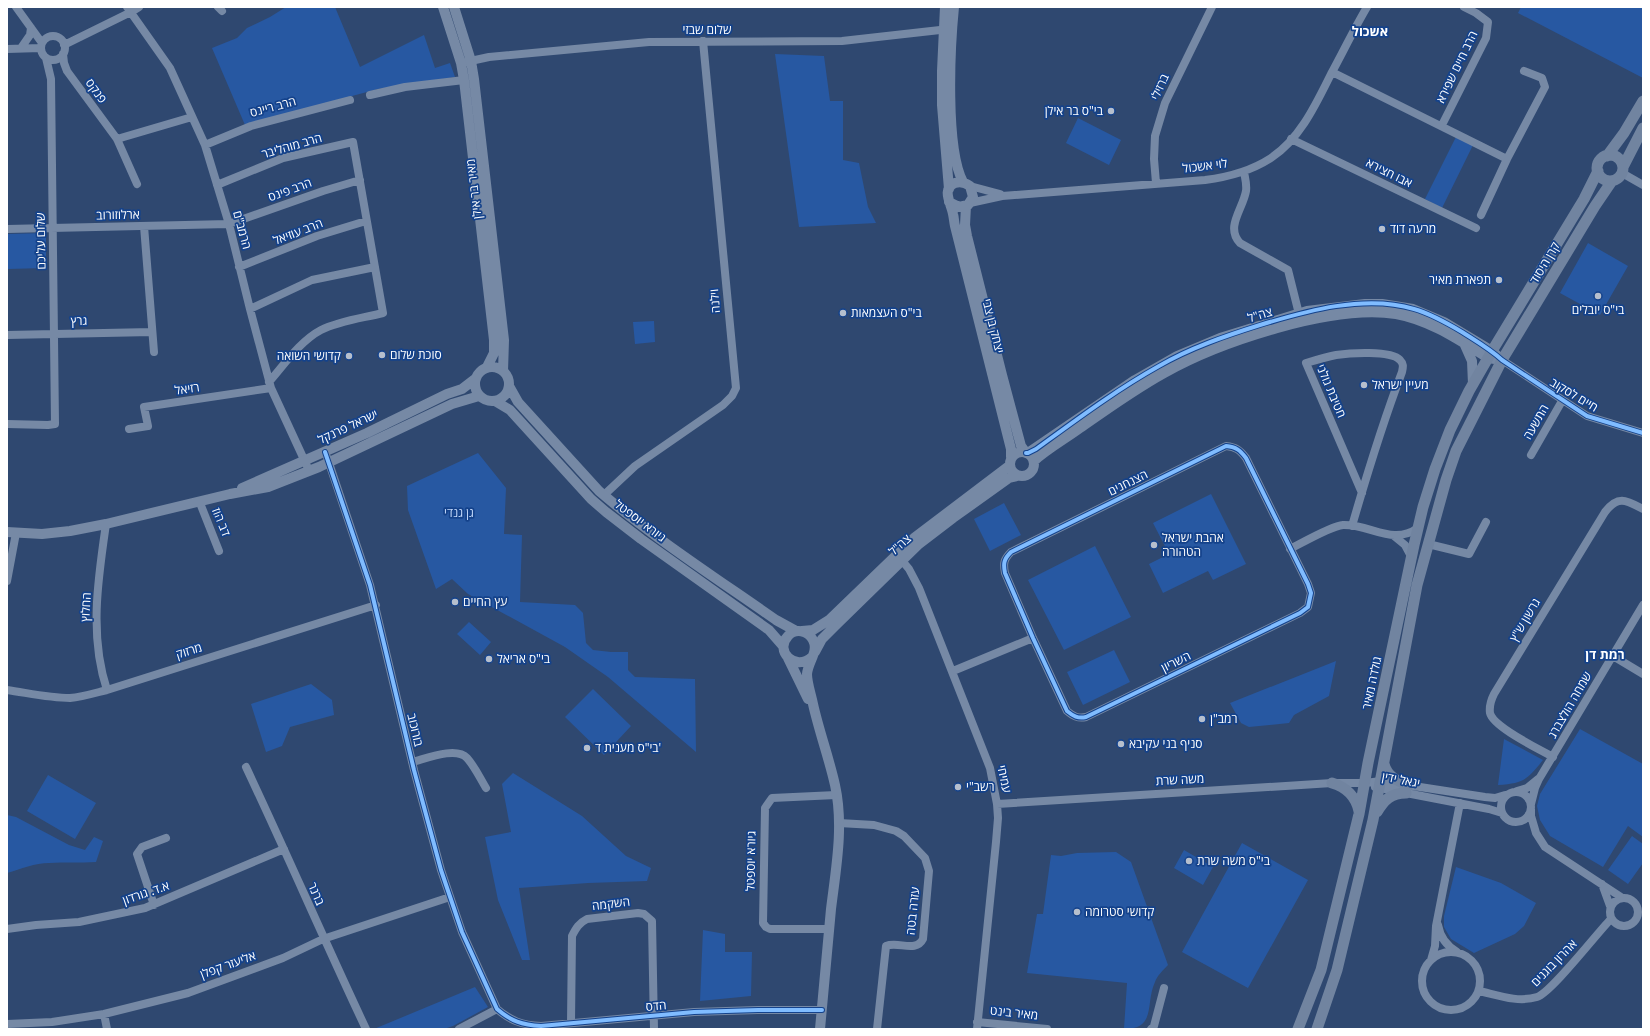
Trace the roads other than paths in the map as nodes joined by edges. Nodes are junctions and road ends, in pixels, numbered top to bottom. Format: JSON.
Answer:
{"nodes":[{"id":1,"x":16,"y":7,"type":"edge"},
{"id":2,"x":139,"y":7,"type":"edge"},
{"id":3,"x":443,"y":7,"type":"edge"},
{"id":4,"x":454,"y":7,"type":"edge"},
{"id":5,"x":945,"y":7,"type":"edge"},
{"id":6,"x":954,"y":7,"type":"edge"},
{"id":7,"x":1212,"y":7,"type":"edge"},
{"id":8,"x":1367,"y":7,"type":"edge"},
{"id":9,"x":1464,"y":7,"type":"edge"},
{"id":10,"x":129,"y":10,"type":"edge"},
{"id":11,"x":31,"y":28,"type":"junction"},
{"id":12,"x":948,"y":29,"type":"junction"},
{"id":13,"x":703,"y":42,"type":"junction"},
{"id":14,"x":64,"y":45,"type":"junction"},
{"id":15,"x":41,"y":46,"type":"junction"},
{"id":16,"x":21,"y":48,"type":"junction"},
{"id":17,"x":7,"y":49,"type":"edge"},
{"id":18,"x":63,"y":54,"type":"junction"},
{"id":19,"x":46,"y":58,"type":"junction"},
{"id":20,"x":466,"y":62,"type":"junction"},
{"id":21,"x":1524,"y":71,"type":"dead end"},
{"id":22,"x":1332,"y":72,"type":"junction"},
{"id":23,"x":464,"y":80,"type":"junction"},
{"id":24,"x":370,"y":95,"type":"dead end"},
{"id":25,"x":350,"y":100,"type":"dead end"},
{"id":26,"x":1643,"y":101,"type":"edge"},
{"id":27,"x":192,"y":117,"type":"junction"},
{"id":28,"x":1442,"y":125,"type":"junction"},
{"id":29,"x":1643,"y":128,"type":"edge"},
{"id":30,"x":117,"y":139,"type":"junction"},
{"id":31,"x":1291,"y":140,"type":"junction"},
{"id":32,"x":205,"y":145,"type":"junction"},
{"id":33,"x":1607,"y":156,"type":"junction"},
{"id":34,"x":1507,"y":159,"type":"junction"},
{"id":35,"x":1623,"y":170,"type":"junction"},
{"id":36,"x":1598,"y":171,"type":"junction"},
{"id":37,"x":1244,"y":172,"type":"junction"},
{"id":38,"x":360,"y":180,"type":"junction"},
{"id":39,"x":1612,"y":181,"type":"junction"},
{"id":40,"x":1156,"y":183,"type":"junction"},
{"id":41,"x":138,"y":184,"type":"dead end"},
{"id":42,"x":966,"y":184,"type":"junction"},
{"id":43,"x":217,"y":185,"type":"junction"},
{"id":44,"x":1643,"y":186,"type":"edge"},
{"id":45,"x":948,"y":189,"type":"junction"},
{"id":46,"x":1007,"y":196,"type":"junction"},
{"id":47,"x":949,"y":202,"type":"junction"},
{"id":48,"x":968,"y":204,"type":"junction"},
{"id":49,"x":1481,"y":215,"type":"dead end"},
{"id":50,"x":366,"y":221,"type":"junction"},
{"id":51,"x":229,"y":224,"type":"junction"},
{"id":52,"x":144,"y":226,"type":"junction"},
{"id":53,"x":52,"y":228,"type":"junction"},
{"id":54,"x":1476,"y":228,"type":"dead end"},
{"id":55,"x":7,"y":229,"type":"edge"},
{"id":56,"x":239,"y":267,"type":"junction"},
{"id":57,"x":375,"y":267,"type":"junction"},
{"id":58,"x":250,"y":309,"type":"junction"},
{"id":59,"x":1300,"y":318,"type":"junction"},
{"id":60,"x":152,"y":332,"type":"junction"},
{"id":61,"x":55,"y":334,"type":"junction"},
{"id":62,"x":7,"y":335,"type":"edge"},
{"id":63,"x":1464,"y":343,"type":"junction"},
{"id":64,"x":154,"y":352,"type":"dead end"},
{"id":65,"x":1490,"y":354,"type":"junction"},
{"id":66,"x":1502,"y":360,"type":"junction"},
{"id":67,"x":487,"y":367,"type":"junction"},
{"id":68,"x":503,"y":371,"type":"junction"},
{"id":69,"x":475,"y":379,"type":"junction"},
{"id":70,"x":1473,"y":384,"type":"junction"},
{"id":71,"x":270,"y":385,"type":"junction"},
{"id":72,"x":509,"y":386,"type":"junction"},
{"id":73,"x":479,"y":396,"type":"junction"},
{"id":74,"x":1562,"y":401,"type":"junction"},
{"id":75,"x":494,"y":402,"type":"junction"},
{"id":76,"x":7,"y":424,"type":"edge"},
{"id":77,"x":129,"y":429,"type":"dead end"},
{"id":78,"x":1643,"y":433,"type":"edge"},
{"id":79,"x":324,"y":452,"type":"junction"},
{"id":80,"x":1531,"y":455,"type":"dead end"},
{"id":81,"x":1029,"y":456,"type":"junction"},
{"id":82,"x":305,"y":461,"type":"junction"},
{"id":83,"x":329,"y":462,"type":"junction"},
{"id":84,"x":1010,"y":462,"type":"junction"},
{"id":85,"x":309,"y":471,"type":"junction"},
{"id":86,"x":1017,"y":476,"type":"junction"},
{"id":87,"x":1362,"y":493,"type":"junction"},
{"id":88,"x":230,"y":494,"type":"junction"},
{"id":89,"x":604,"y":495,"type":"junction"},
{"id":90,"x":200,"y":503,"type":"junction"},
{"id":91,"x":1643,"y":509,"type":"edge"},
{"id":92,"x":1486,"y":522,"type":"dead end"},
{"id":93,"x":106,"y":524,"type":"junction"},
{"id":94,"x":1352,"y":526,"type":"junction"},
{"id":95,"x":1418,"y":528,"type":"junction"},
{"id":96,"x":12,"y":532,"type":"edge"},
{"id":97,"x":1394,"y":536,"type":"junction"},
{"id":98,"x":1428,"y":544,"type":"junction"},
{"id":99,"x":1290,"y":549,"type":"junction"},
{"id":100,"x":219,"y":551,"type":"dead end"},
{"id":101,"x":899,"y":557,"type":"junction"},
{"id":102,"x":1412,"y":558,"type":"junction"},
{"id":103,"x":7,"y":581,"type":"edge"},
{"id":104,"x":376,"y":605,"type":"junction"},
{"id":105,"x":1643,"y":605,"type":"edge"},
{"id":106,"x":798,"y":631,"type":"junction"},
{"id":107,"x":1033,"y":638,"type":"junction"},
{"id":108,"x":785,"y":651,"type":"junction"},
{"id":109,"x":813,"y":654,"type":"junction"},
{"id":110,"x":1613,"y":656,"type":"junction"},
{"id":111,"x":953,"y":671,"type":"junction"},
{"id":112,"x":1643,"y":674,"type":"edge"},
{"id":113,"x":7,"y":690,"type":"edge"},
{"id":114,"x":107,"y":690,"type":"junction"},
{"id":115,"x":816,"y":716,"type":"junction"},
{"id":116,"x":1553,"y":757,"type":"junction"},
{"id":117,"x":412,"y":762,"type":"junction"},
{"id":118,"x":1384,"y":764,"type":"junction"},
{"id":119,"x":246,"y":767,"type":"dead end"},
{"id":120,"x":1542,"y":776,"type":"junction"},
{"id":121,"x":1332,"y":783,"type":"junction"},
{"id":122,"x":1365,"y":783,"type":"junction"},
{"id":123,"x":1380,"y":785,"type":"junction"},
{"id":124,"x":486,"y":788,"type":"dead end"},
{"id":125,"x":1407,"y":789,"type":"junction"},
{"id":126,"x":1517,"y":791,"type":"junction"},
{"id":127,"x":836,"y":796,"type":"junction"},
{"id":128,"x":1505,"y":796,"type":"junction"},
{"id":129,"x":1460,"y":803,"type":"junction"},
{"id":130,"x":997,"y":804,"type":"junction"},
{"id":131,"x":1531,"y":806,"type":"junction"},
{"id":132,"x":1502,"y":813,"type":"junction"},
{"id":133,"x":1359,"y":814,"type":"junction"},
{"id":134,"x":1373,"y":820,"type":"junction"},
{"id":135,"x":1513,"y":822,"type":"junction"},
{"id":136,"x":839,"y":823,"type":"junction"},
{"id":137,"x":1536,"y":833,"type":"junction"},
{"id":138,"x":166,"y":838,"type":"dead end"},
{"id":139,"x":284,"y":850,"type":"junction"},
{"id":140,"x":1602,"y":883,"type":"junction"},
{"id":141,"x":450,"y":897,"type":"junction"},
{"id":142,"x":1621,"y":897,"type":"junction"},
{"id":143,"x":154,"y":904,"type":"junction"},
{"id":144,"x":1639,"y":905,"type":"edge"},
{"id":145,"x":1610,"y":906,"type":"junction"},
{"id":146,"x":1643,"y":918,"type":"edge"},
{"id":147,"x":1611,"y":919,"type":"junction"},
{"id":148,"x":1437,"y":921,"type":"junction"},
{"id":149,"x":1634,"y":921,"type":"junction"},
{"id":150,"x":7,"y":929,"type":"edge"},
{"id":151,"x":829,"y":929,"type":"junction"},
{"id":152,"x":323,"y":938,"type":"junction"},
{"id":153,"x":1460,"y":953,"type":"junction"},
{"id":154,"x":1430,"y":960,"type":"junction"},
{"id":155,"x":1164,"y":988,"type":"dead end"},
{"id":156,"x":1479,"y":991,"type":"junction"},
{"id":157,"x":497,"y":1009,"type":"junction"},
{"id":158,"x":822,"y":1010,"type":"junction"},
{"id":159,"x":104,"y":1014,"type":"junction"},
{"id":160,"x":654,"y":1016,"type":"junction"},
{"id":161,"x":570,"y":1023,"type":"junction"},
{"id":162,"x":7,"y":1024,"type":"edge"},
{"id":163,"x":977,"y":1025,"type":"edge"},
{"id":164,"x":107,"y":1029,"type":"edge"},
{"id":165,"x":366,"y":1029,"type":"edge"},
{"id":166,"x":459,"y":1029,"type":"edge"},
{"id":167,"x":654,"y":1029,"type":"edge"},
{"id":168,"x":820,"y":1029,"type":"edge"},
{"id":169,"x":877,"y":1029,"type":"edge"},
{"id":170,"x":1048,"y":1029,"type":"edge"},
{"id":171,"x":1151,"y":1029,"type":"edge"},
{"id":172,"x":1298,"y":1029,"type":"edge"},
{"id":173,"x":1317,"y":1029,"type":"edge"}],
"edges":[{"from":1,"to":11,"type":"street"},
{"from":2,"to":10,"type":"street"},
{"from":3,"to":20,"type":"street","name":"מאיר בר אילן"},
{"from":4,"to":20,"type":"street","name":"מאיר בר אילן"},
{"from":5,"to":12,"type":"street"},
{"from":6,"to":12,"type":"street"},
{"from":7,"to":40,"type":"street","name":"ברזילי"},
{"from":8,"to":22,"type":"street","name":"לוי אשכול"},
{"from":9,"to":28,"type":"street","name":"הרב חיים שפירא"},
{"from":10,"to":14,"type":"street"},
{"from":10,"to":27,"type":"street","name":"הרמב\"ם"},
{"from":11,"to":15,"type":"street"},
{"from":11,"to":16,"type":"street"},
{"from":12,"to":13,"type":"street","name":"שלום שבזי"},
{"from":12,"to":42,"type":"street"},
{"from":12,"to":45,"type":"street"},
{"from":13,"to":20,"type":"street","name":"שלום שבזי"},
{"from":13,"to":89,"type":"street","name":"וילנה"},
{"from":14,"to":15,"type":"street"},
{"from":14,"to":18,"type":"street"},
{"from":15,"to":16,"type":"street"},
{"from":15,"to":19,"type":"street"},
{"from":16,"to":17,"type":"street"},
{"from":18,"to":19,"type":"street"},
{"from":18,"to":30,"type":"street","name":"פנקס"},
{"from":19,"to":53,"type":"street","name":"שלום עליכם"},
{"from":20,"to":23,"type":"street","name":"מאיר בר אילן"},
{"from":20,"to":68,"type":"street","name":"מאיר בר אילן"},
{"from":21,"to":34,"type":"street"},
{"from":22,"to":28,"type":"street"},
{"from":22,"to":31,"type":"street","name":"לוי אשכול"},
{"from":23,"to":24,"type":"street"},
{"from":23,"to":67,"type":"street","name":"מאיר בר אילן"},
{"from":25,"to":32,"type":"street","name":"הרב ריינס"},
{"from":26,"to":33,"type":"main road"},
{"from":27,"to":30,"type":"street"},
{"from":27,"to":32,"type":"street","name":"הרמב\"ם"},
{"from":28,"to":34,"type":"street"},
{"from":29,"to":35,"type":"main road"},
{"from":30,"to":41,"type":"street","name":"פנקס"},
{"from":31,"to":37,"type":"street","name":"לוי אשכול"},
{"from":31,"to":54,"type":"street","name":"אבו חצירא"},
{"from":32,"to":43,"type":"street","name":"הרמב\"ם"},
{"from":33,"to":35,"type":"main road"},
{"from":33,"to":36,"type":"main road"},
{"from":34,"to":49,"type":"street"},
{"from":35,"to":39,"type":"main road"},
{"from":35,"to":44,"type":"street"},
{"from":36,"to":39,"type":"main road"},
{"from":36,"to":65,"type":"main road","name":"קרן היסוד"},
{"from":37,"to":40,"type":"street","name":"לוי אשכול"},
{"from":37,"to":59,"type":"street"},
{"from":38,"to":43,"type":"street","name":"הרב מוהליבר"},
{"from":38,"to":50,"type":"street"},
{"from":38,"to":51,"type":"street","name":"הרב פינס"},
{"from":39,"to":66,"type":"main road","name":"קרן היסוד"},
{"from":40,"to":46,"type":"street","name":"לוי אשכול"},
{"from":42,"to":45,"type":"street"},
{"from":42,"to":46,"type":"street","name":"לוי אשכול"},
{"from":42,"to":48,"type":"street"},
{"from":43,"to":51,"type":"street","name":"הרמב\"ם"},
{"from":45,"to":47,"type":"street"},
{"from":46,"to":48,"type":"street","name":"לוי אשכול"},
{"from":47,"to":48,"type":"street"},
{"from":47,"to":84,"type":"street","name":"יצחק בן צבי"},
{"from":48,"to":81,"type":"street","name":"יצחק בן צבי"},
{"from":50,"to":56,"type":"street","name":"הרב עוזיאל"},
{"from":50,"to":57,"type":"street"},
{"from":51,"to":52,"type":"street","name":"ארלוזורוב"},
{"from":51,"to":56,"type":"street","name":"הרמב\"ם"},
{"from":52,"to":53,"type":"street","name":"ארלוזורוב"},
{"from":52,"to":60,"type":"street"},
{"from":53,"to":55,"type":"street","name":"ארלוזורוב"},
{"from":53,"to":61,"type":"street","name":"שלום עליכם"},
{"from":56,"to":58,"type":"street","name":"הרמב\"ם"},
{"from":57,"to":58,"type":"street"},
{"from":57,"to":71,"type":"street"},
{"from":58,"to":71,"type":"street","name":"הרמב\"ם"},
{"from":59,"to":63,"type":"street","name":"צה\"ל"},
{"from":59,"to":65,"type":"street","name":"צה\"ל"},
{"from":59,"to":81,"type":"street","name":"צה\"ל"},
{"from":60,"to":61,"type":"street","name":"גרץ"},
{"from":60,"to":64,"type":"street"},
{"from":61,"to":62,"type":"street","name":"גרץ"},
{"from":61,"to":76,"type":"street","name":"שלום עליכם"},
{"from":63,"to":65,"type":"street","name":"צה\"ל"},
{"from":63,"to":70,"type":"street"},
{"from":65,"to":66,"type":"street","name":"צה\"ל"},
{"from":65,"to":70,"type":"main road","name":"גולדה מאיר"},
{"from":66,"to":74,"type":"street","name":"חיים לסקוב"},
{"from":66,"to":98,"type":"main road"},
{"from":67,"to":68,"type":"street"},
{"from":67,"to":69,"type":"street"},
{"from":68,"to":72,"type":"street"},
{"from":69,"to":73,"type":"street"},
{"from":69,"to":79,"type":"street","name":"ישראל פרנקל"},
{"from":70,"to":95,"type":"main road","name":"גולדה מאיר"},
{"from":71,"to":77,"type":"street","name":"רזיאל"},
{"from":71,"to":82,"type":"street","name":"הרמב\"ם"},
{"from":72,"to":75,"type":"street"},
{"from":72,"to":89,"type":"street","name":"גיורא יוספטל"},
{"from":73,"to":75,"type":"street"},
{"from":73,"to":83,"type":"street","name":"ישראל פרנקל"},
{"from":74,"to":78,"type":"street","name":"חיים לסקוב"},
{"from":74,"to":80,"type":"street","name":"התשעה"},
{"from":75,"to":108,"type":"street","name":"גיורא יוספטל"},
{"from":79,"to":82,"type":"street","name":"ישראל פרנקל"},
{"from":79,"to":83,"type":"street","name":"בורוכוב"},
{"from":81,"to":84,"type":"street"},
{"from":81,"to":86,"type":"street"},
{"from":82,"to":85,"type":"street","name":"הרמב\"ם"},
{"from":82,"to":88,"type":"street","name":"ישראל פרנקל"},
{"from":83,"to":85,"type":"street","name":"ישראל פרנקל"},
{"from":83,"to":104,"type":"street","name":"בורוכוב"},
{"from":84,"to":86,"type":"street"},
{"from":84,"to":101,"type":"street","name":"צה\"ל"},
{"from":85,"to":88,"type":"street","name":"ישראל פרנקל"},
{"from":86,"to":101,"type":"street","name":"צה\"ל"},
{"from":87,"to":87,"type":"street","name":"חטיבת גולני"},
{"from":87,"to":94,"type":"street","name":"חטיבת גולני"},
{"from":88,"to":90,"type":"street","name":"ישראל פרנקל"},
{"from":89,"to":106,"type":"street","name":"גיורא יוספטל"},
{"from":90,"to":93,"type":"street","name":"ישראל פרנקל"},
{"from":90,"to":100,"type":"street","name":"דב הוז"},
{"from":91,"to":116,"type":"street","name":"גרשון ש\"ץ"},
{"from":92,"to":98,"type":"street"},
{"from":93,"to":96,"type":"street","name":"ישראל פרנקל"},
{"from":93,"to":114,"type":"street","name":"החלוץ"},
{"from":94,"to":97,"type":"street"},
{"from":94,"to":99,"type":"street"},
{"from":95,"to":97,"type":"street"},
{"from":95,"to":102,"type":"main road","name":"גולדה מאיר"},
{"from":96,"to":103,"type":"street"},
{"from":97,"to":102,"type":"street"},
{"from":98,"to":118,"type":"main road"},
{"from":99,"to":107,"type":"street","name":"השריון"},
{"from":99,"to":107,"type":"street","name":"הצנחנים"},
{"from":101,"to":106,"type":"street","name":"צה\"ל"},
{"from":101,"to":109,"type":"street","name":"צה\"ל"},
{"from":101,"to":111,"type":"street","name":"עמיחי"},
{"from":102,"to":122,"type":"main road","name":"גולדה מאיר"},
{"from":104,"to":114,"type":"street","name":"מרזוק"},
{"from":104,"to":117,"type":"street","name":"בורוכוב"},
{"from":105,"to":110,"type":"street","name":"שמחה הולצברג"},
{"from":106,"to":108,"type":"street"},
{"from":106,"to":109,"type":"street"},
{"from":107,"to":111,"type":"street"},
{"from":108,"to":109,"type":"street"},
{"from":108,"to":115,"type":"street","name":"גיורא יוספטל"},
{"from":109,"to":115,"type":"street","name":"גיורא יוספטל"},
{"from":110,"to":112,"type":"street"},
{"from":110,"to":116,"type":"street","name":"שמחה הולצברג"},
{"from":111,"to":130,"type":"street","name":"עמיחי"},
{"from":113,"to":114,"type":"street","name":"מרזוק"},
{"from":115,"to":127,"type":"street","name":"גיורא יוספטל"},
{"from":116,"to":120,"type":"street","name":"שמחה הולצברג"},
{"from":117,"to":124,"type":"street","name":"בורוכוב"},
{"from":117,"to":141,"type":"street","name":"בורוכוב"},
{"from":118,"to":123,"type":"main road"},
{"from":118,"to":125,"type":"main road"},
{"from":119,"to":139,"type":"street","name":"ברנר"},
{"from":120,"to":126,"type":"street","name":"שמחה הולצברג"},
{"from":120,"to":131,"type":"street","name":"שמחה הולצברג"},
{"from":121,"to":122,"type":"street","name":"משה שרת"},
{"from":121,"to":130,"type":"street","name":"משה שרת"},
{"from":121,"to":133,"type":"main road"},
{"from":122,"to":123,"type":"street","name":"יגאל ידין"},
{"from":122,"to":133,"type":"main road","name":"גולדה מאיר"},
{"from":123,"to":125,"type":"street","name":"יגאל ידין"},
{"from":123,"to":134,"type":"main road"},
{"from":125,"to":128,"type":"street","name":"יגאל ידין"},
{"from":125,"to":129,"type":"street","name":"יגאל ידין"},
{"from":125,"to":134,"type":"main road"},
{"from":126,"to":128,"type":"street"},
{"from":126,"to":131,"type":"street"},
{"from":127,"to":136,"type":"street","name":"גיורא יוספטל"},
{"from":127,"to":151,"type":"street","name":"גיורא יוספטל"},
{"from":128,"to":132,"type":"street"},
{"from":129,"to":132,"type":"street","name":"יגאל ידין"},
{"from":129,"to":148,"type":"street"},
{"from":130,"to":163,"type":"street","name":"עמיחי"},
{"from":131,"to":135,"type":"street"},
{"from":131,"to":137,"type":"street"},
{"from":132,"to":135,"type":"street"},
{"from":133,"to":172,"type":"main road","name":"גולדה מאיר"},
{"from":134,"to":173,"type":"main road"},
{"from":135,"to":137,"type":"street"},
{"from":136,"to":151,"type":"street","name":"גיורא יוספטל"},
{"from":136,"to":169,"type":"street","name":"עזרה בטה"},
{"from":137,"to":140,"type":"street"},
{"from":138,"to":143,"type":"street"},
{"from":139,"to":143,"type":"street","name":"א.ד. גורדון"},
{"from":139,"to":152,"type":"street","name":"ברנר"},
{"from":140,"to":142,"type":"street"},
{"from":140,"to":145,"type":"street"},
{"from":141,"to":152,"type":"street","name":"אליעזר קפלן"},
{"from":141,"to":157,"type":"street","name":"בורוכוב"},
{"from":142,"to":144,"type":"street"},
{"from":142,"to":145,"type":"street"},
{"from":143,"to":150,"type":"street","name":"א.ד. גורדון"},
{"from":144,"to":149,"type":"street"},
{"from":145,"to":147,"type":"street"},
{"from":146,"to":149,"type":"street"},
{"from":147,"to":149,"type":"street"},
{"from":147,"to":156,"type":"street","name":"אהרון בוגנים"},
{"from":148,"to":153,"type":"street"},
{"from":148,"to":154,"type":"street"},
{"from":151,"to":158,"type":"street","name":"גיורא יוספטל"},
{"from":152,"to":159,"type":"street","name":"אליעזר קפלן"},
{"from":152,"to":165,"type":"street","name":"ברנר"},
{"from":153,"to":154,"type":"street"},
{"from":153,"to":156,"type":"street"},
{"from":154,"to":156,"type":"street"},
{"from":155,"to":171,"type":"street"},
{"from":157,"to":161,"type":"street","name":"הדס"},
{"from":157,"to":166,"type":"street"},
{"from":158,"to":160,"type":"street","name":"הדס"},
{"from":158,"to":168,"type":"street","name":"גיורא יוספטל"},
{"from":159,"to":162,"type":"street","name":"אליעזר קפלן"},
{"from":159,"to":164,"type":"street"},
{"from":160,"to":161,"type":"street","name":"הדס"},
{"from":160,"to":161,"type":"street","name":"השקמה"},
{"from":160,"to":167,"type":"street"},
{"from":163,"to":170,"type":"street","name":"מאיר בינט"}]}
